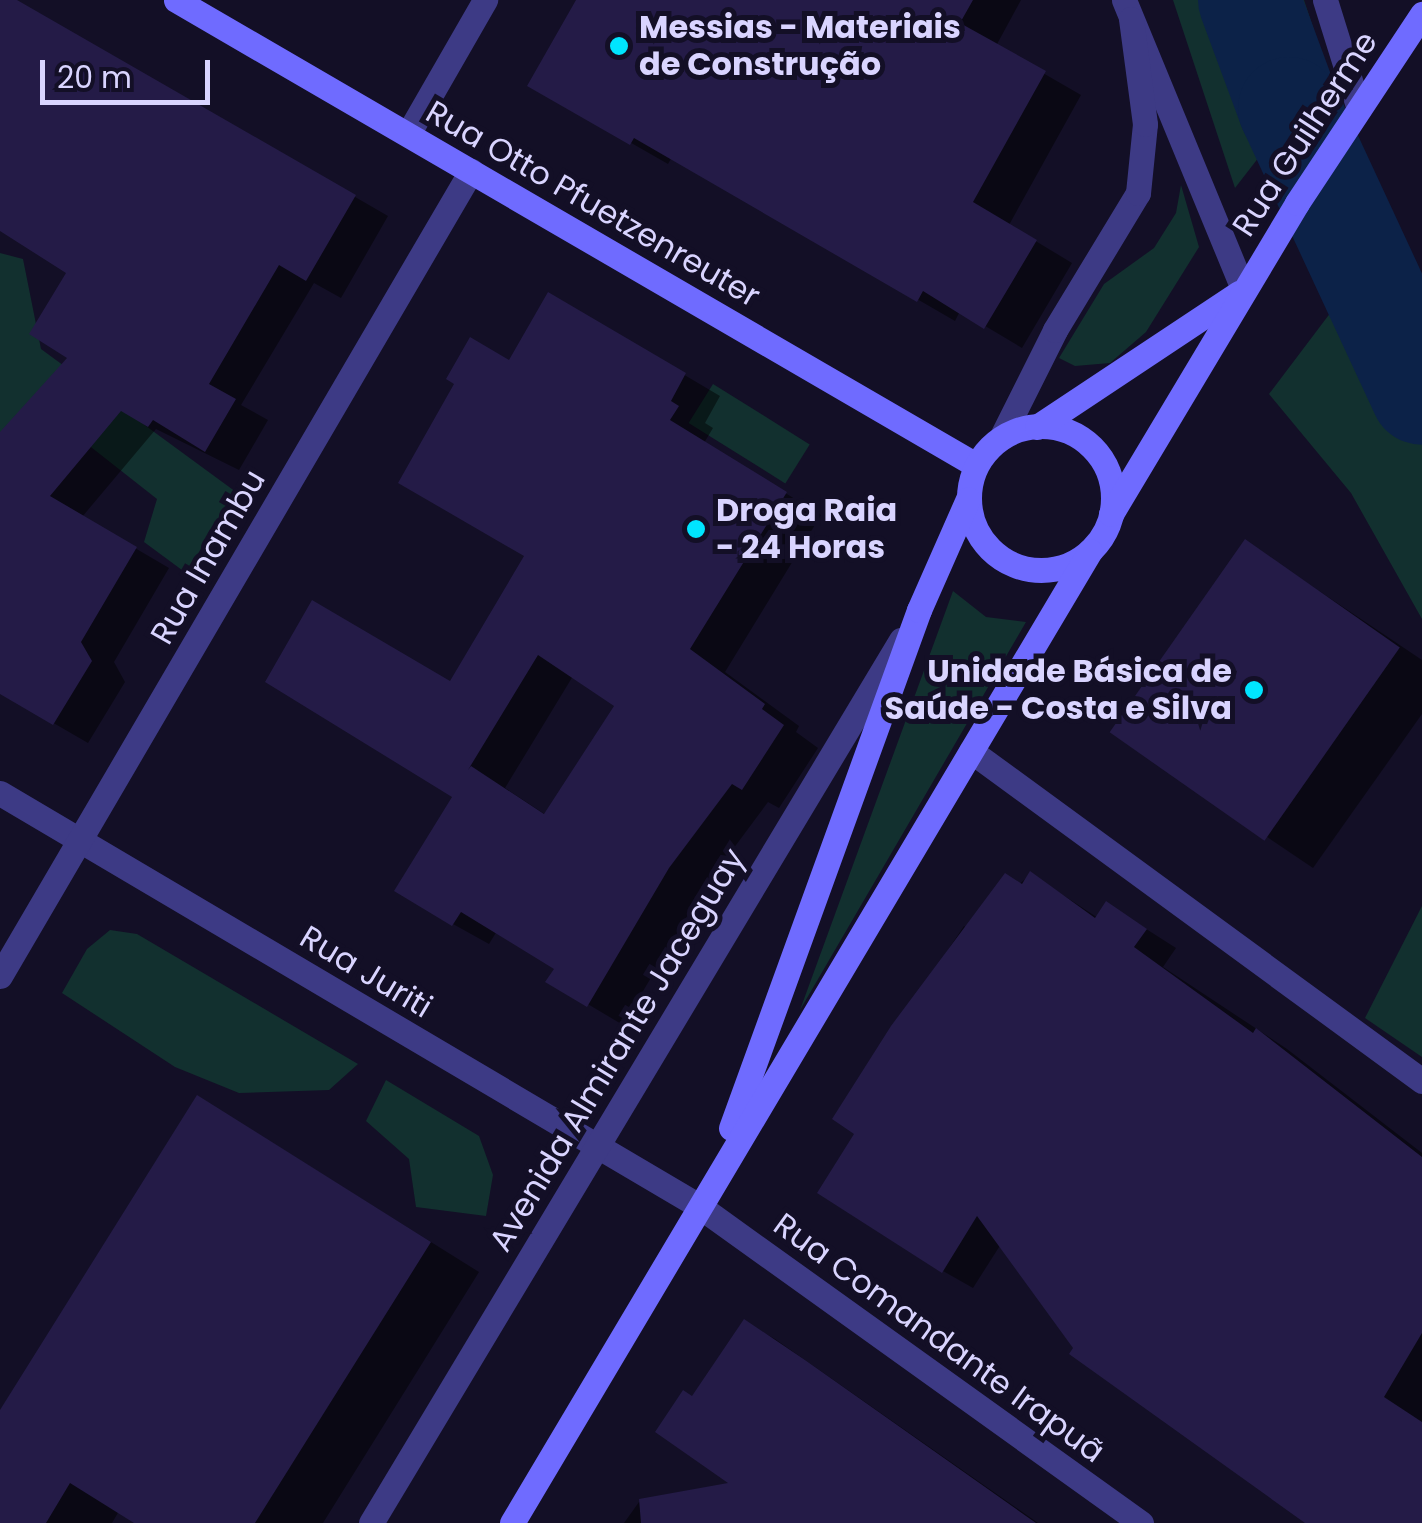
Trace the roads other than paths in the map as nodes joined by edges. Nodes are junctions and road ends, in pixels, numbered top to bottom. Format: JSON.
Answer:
{"nodes":[{"id":1,"x":176,"y":0,"type":"edge"},
{"id":2,"x":486,"y":0,"type":"edge"},
{"id":3,"x":1325,"y":0,"type":"edge"},
{"id":4,"x":1128,"y":10,"type":"edge"},
{"id":5,"x":1422,"y":14,"type":"edge"},
{"id":6,"x":1358,"y":109,"type":"junction"},
{"id":7,"x":408,"y":134,"type":"junction"},
{"id":8,"x":471,"y":171,"type":"junction"},
{"id":9,"x":1244,"y":291,"type":"junction"},
{"id":10,"x":1037,"y":426,"type":"junction"},
{"id":11,"x":1001,"y":438,"type":"junction"},
{"id":12,"x":976,"y":465,"type":"junction"},
{"id":13,"x":968,"y":499,"type":"junction"},
{"id":14,"x":1111,"y":514,"type":"junction"},
{"id":15,"x":1090,"y":551,"type":"junction"},
{"id":16,"x":919,"y":610,"type":"junction"},
{"id":17,"x":970,"y":751,"type":"junction"},
{"id":18,"x":0,"y":793,"type":"edge"},
{"id":19,"x":80,"y":840,"type":"junction"},
{"id":20,"x":0,"y":976,"type":"edge"},
{"id":21,"x":1422,"y":1081,"type":"edge"},
{"id":22,"x":597,"y":1146,"type":"junction"},
{"id":23,"x":699,"y":1206,"type":"junction"},
{"id":24,"x":371,"y":1523,"type":"edge"},
{"id":25,"x":512,"y":1523,"type":"edge"},
{"id":26,"x":1142,"y":1523,"type":"edge"}],
"edges":[{"from":1,"to":7,"type":"main road","name":"Rua Otto Pfuetzenreuter"},
{"from":2,"to":7,"type":"street"},
{"from":3,"to":6,"type":"street"},
{"from":4,"to":9,"type":"street"},
{"from":4,"to":11,"type":"street"},
{"from":5,"to":6,"type":"main road","name":"Rua Guilherme"},
{"from":6,"to":9,"type":"main road","name":"Rua Guilherme"},
{"from":7,"to":8,"type":"main road","name":"Rua Otto Pfuetzenreuter"},
{"from":8,"to":12,"type":"main road","name":"Rua Otto Pfuetzenreuter"},
{"from":8,"to":19,"type":"street","name":"Rua Inambu"},
{"from":9,"to":10,"type":"main road","name":"Rua Guilherme"},
{"from":9,"to":14,"type":"main road","name":"Rua Guilherme"},
{"from":10,"to":11,"type":"main road"},
{"from":10,"to":14,"type":"main road"},
{"from":11,"to":12,"type":"main road"},
{"from":12,"to":13,"type":"main road"},
{"from":13,"to":15,"type":"main road"},
{"from":13,"to":16,"type":"main road","name":"Avenida Almirante Jaceguay"},
{"from":14,"to":15,"type":"main road"},
{"from":15,"to":17,"type":"main road","name":"Avenida Almirante Jaceguay"},
{"from":16,"to":22,"type":"street","name":"Avenida Almirante Jaceguay"},
{"from":16,"to":23,"type":"main road","name":"Avenida Almirante Jaceguay"},
{"from":17,"to":21,"type":"street"},
{"from":17,"to":23,"type":"main road","name":"Avenida Almirante Jaceguay"},
{"from":18,"to":19,"type":"street","name":"Rua Juriti"},
{"from":19,"to":20,"type":"street","name":"Rua Inambu"},
{"from":19,"to":22,"type":"street","name":"Rua Juriti"},
{"from":22,"to":23,"type":"street","name":"Rua Juriti"},
{"from":22,"to":24,"type":"street","name":"Avenida Almirante Jaceguay"},
{"from":23,"to":25,"type":"main road","name":"Avenida Almirante Jaceguay"},
{"from":23,"to":26,"type":"street","name":"Rua Comandante Irapuã"}]}
